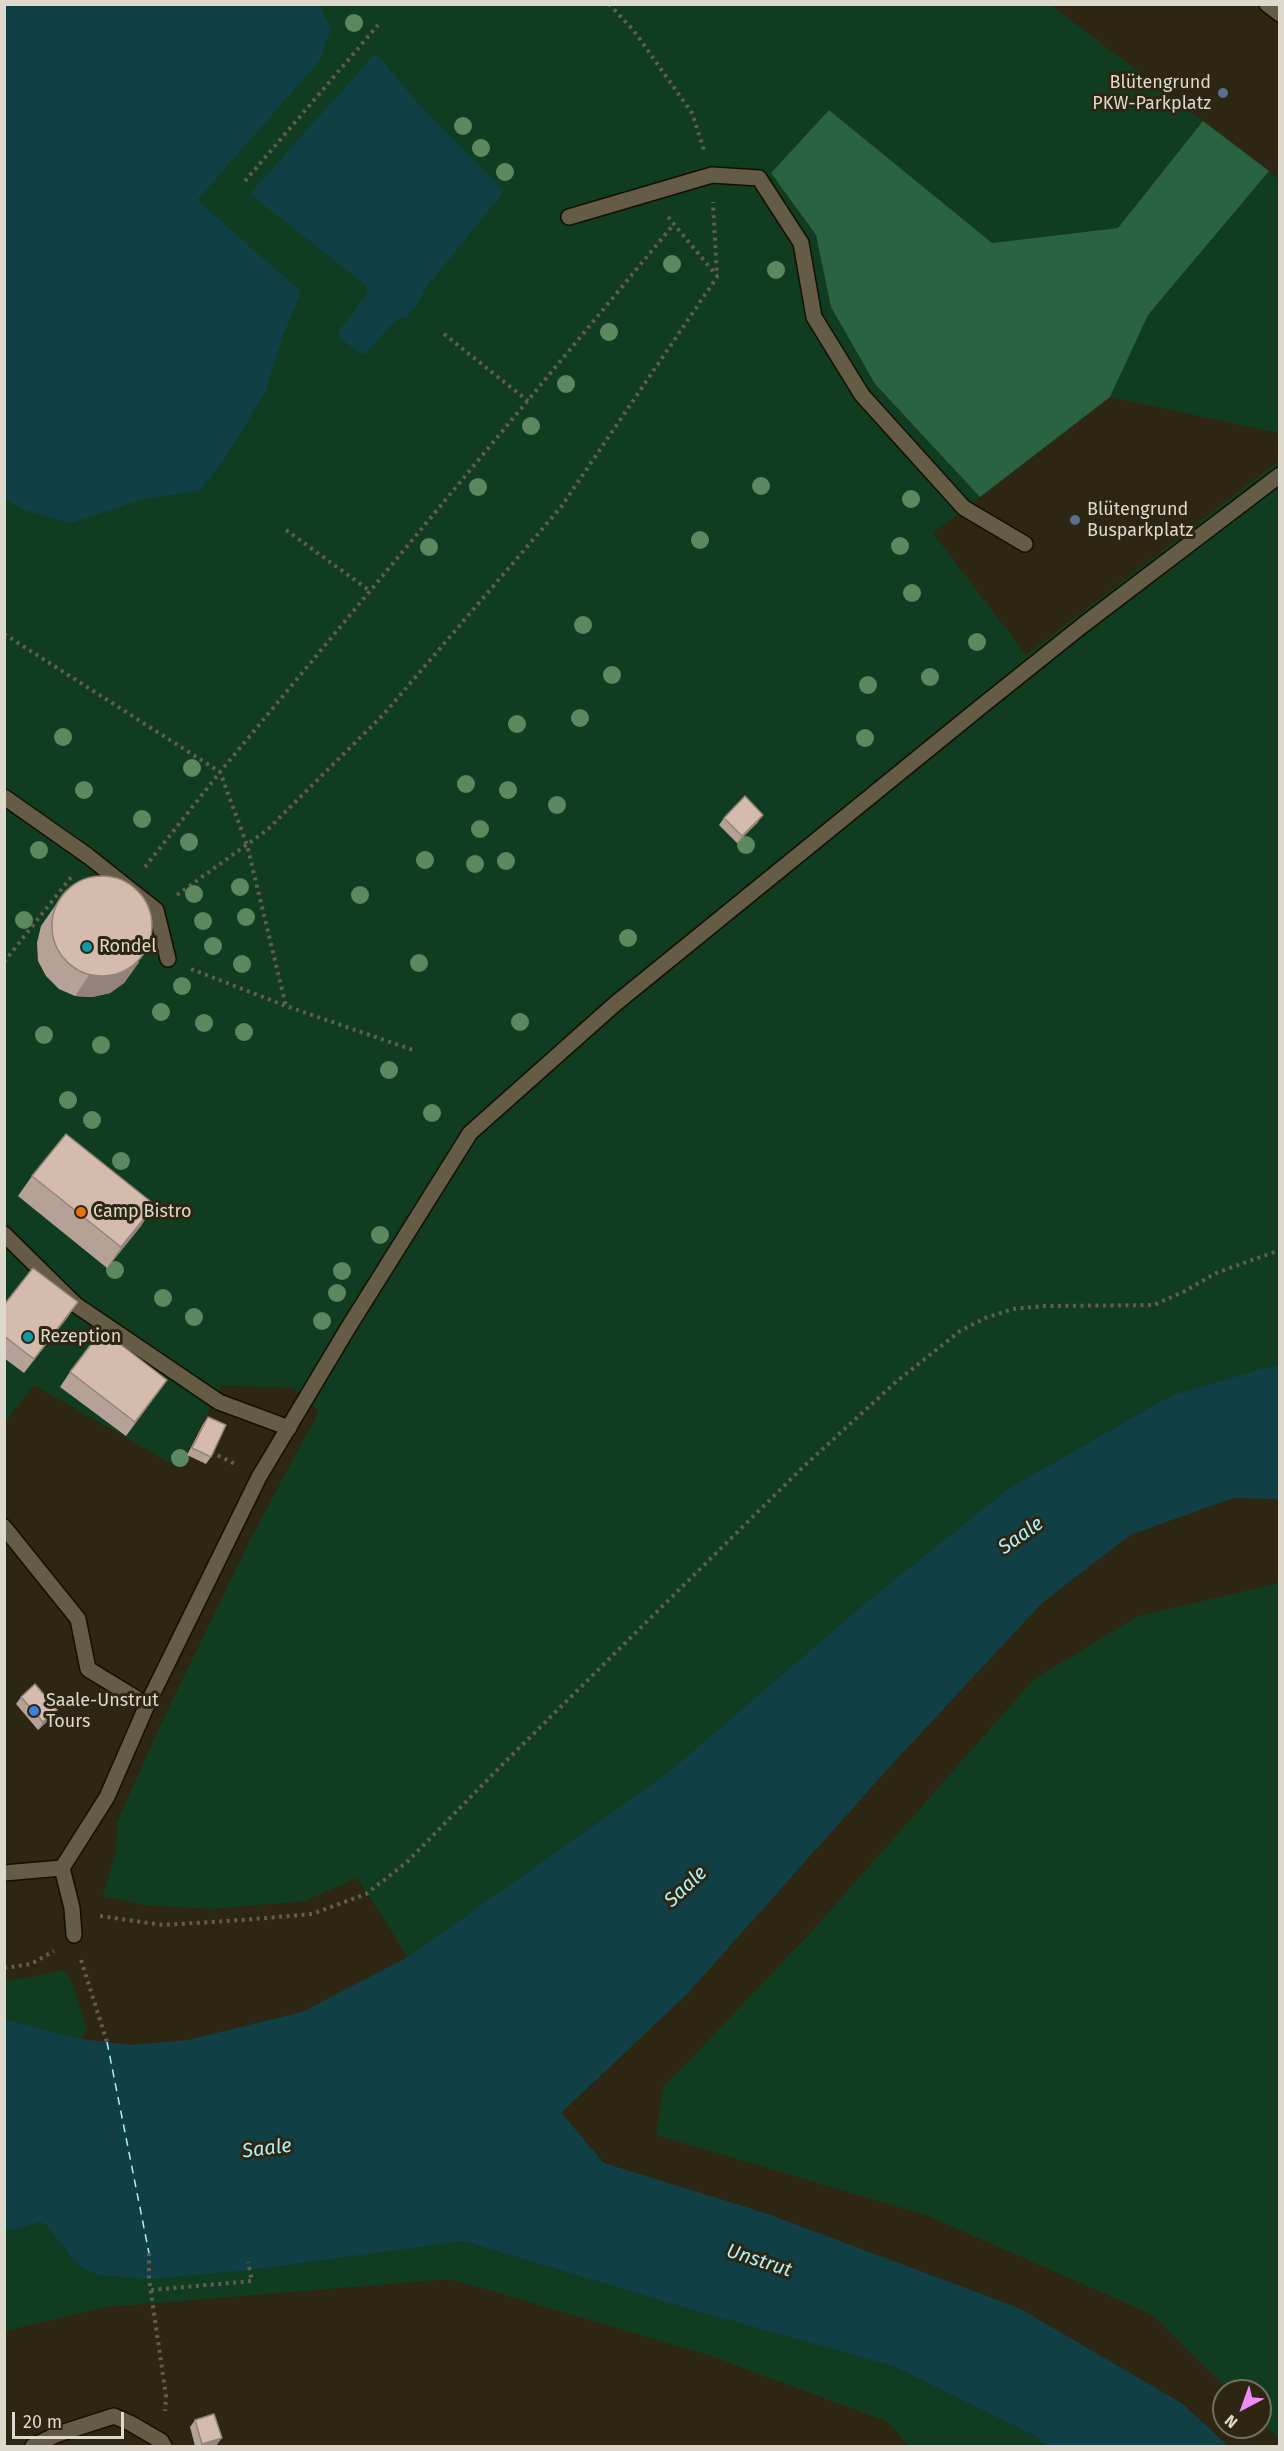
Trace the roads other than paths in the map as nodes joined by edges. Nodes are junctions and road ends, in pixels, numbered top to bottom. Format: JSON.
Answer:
{"nodes":[{"id":1,"x":1267,"y":4,"type":"edge"},
{"id":2,"x":1280,"y":14,"type":"edge"},
{"id":3,"x":569,"y":217,"type":"dead end"},
{"id":4,"x":1280,"y":475,"type":"edge"},
{"id":5,"x":1025,"y":544,"type":"dead end"},
{"id":6,"x":4,"y":797,"type":"edge"},
{"id":7,"x":168,"y":959,"type":"road end"},
{"id":8,"x":4,"y":1234,"type":"edge"},
{"id":9,"x":289,"y":1428,"type":"junction"},
{"id":10,"x":4,"y":1527,"type":"edge"},
{"id":11,"x":147,"y":1705,"type":"junction"},
{"id":12,"x":62,"y":1868,"type":"junction"},
{"id":13,"x":4,"y":1873,"type":"edge"},
{"id":14,"x":74,"y":1935,"type":"road end"},
{"id":15,"x":163,"y":2444,"type":"edge"},
{"id":16,"x":33,"y":2446,"type":"edge"}],
"edges":[{"from":1,"to":2,"type":"street"},
{"from":3,"to":5,"type":"street"},
{"from":4,"to":9,"type":"street"},
{"from":6,"to":7,"type":"street"},
{"from":8,"to":9,"type":"street"},
{"from":9,"to":11,"type":"street"},
{"from":10,"to":11,"type":"street"},
{"from":11,"to":12,"type":"street"},
{"from":12,"to":13,"type":"street"},
{"from":12,"to":14,"type":"street"},
{"from":15,"to":16,"type":"street"}]}
